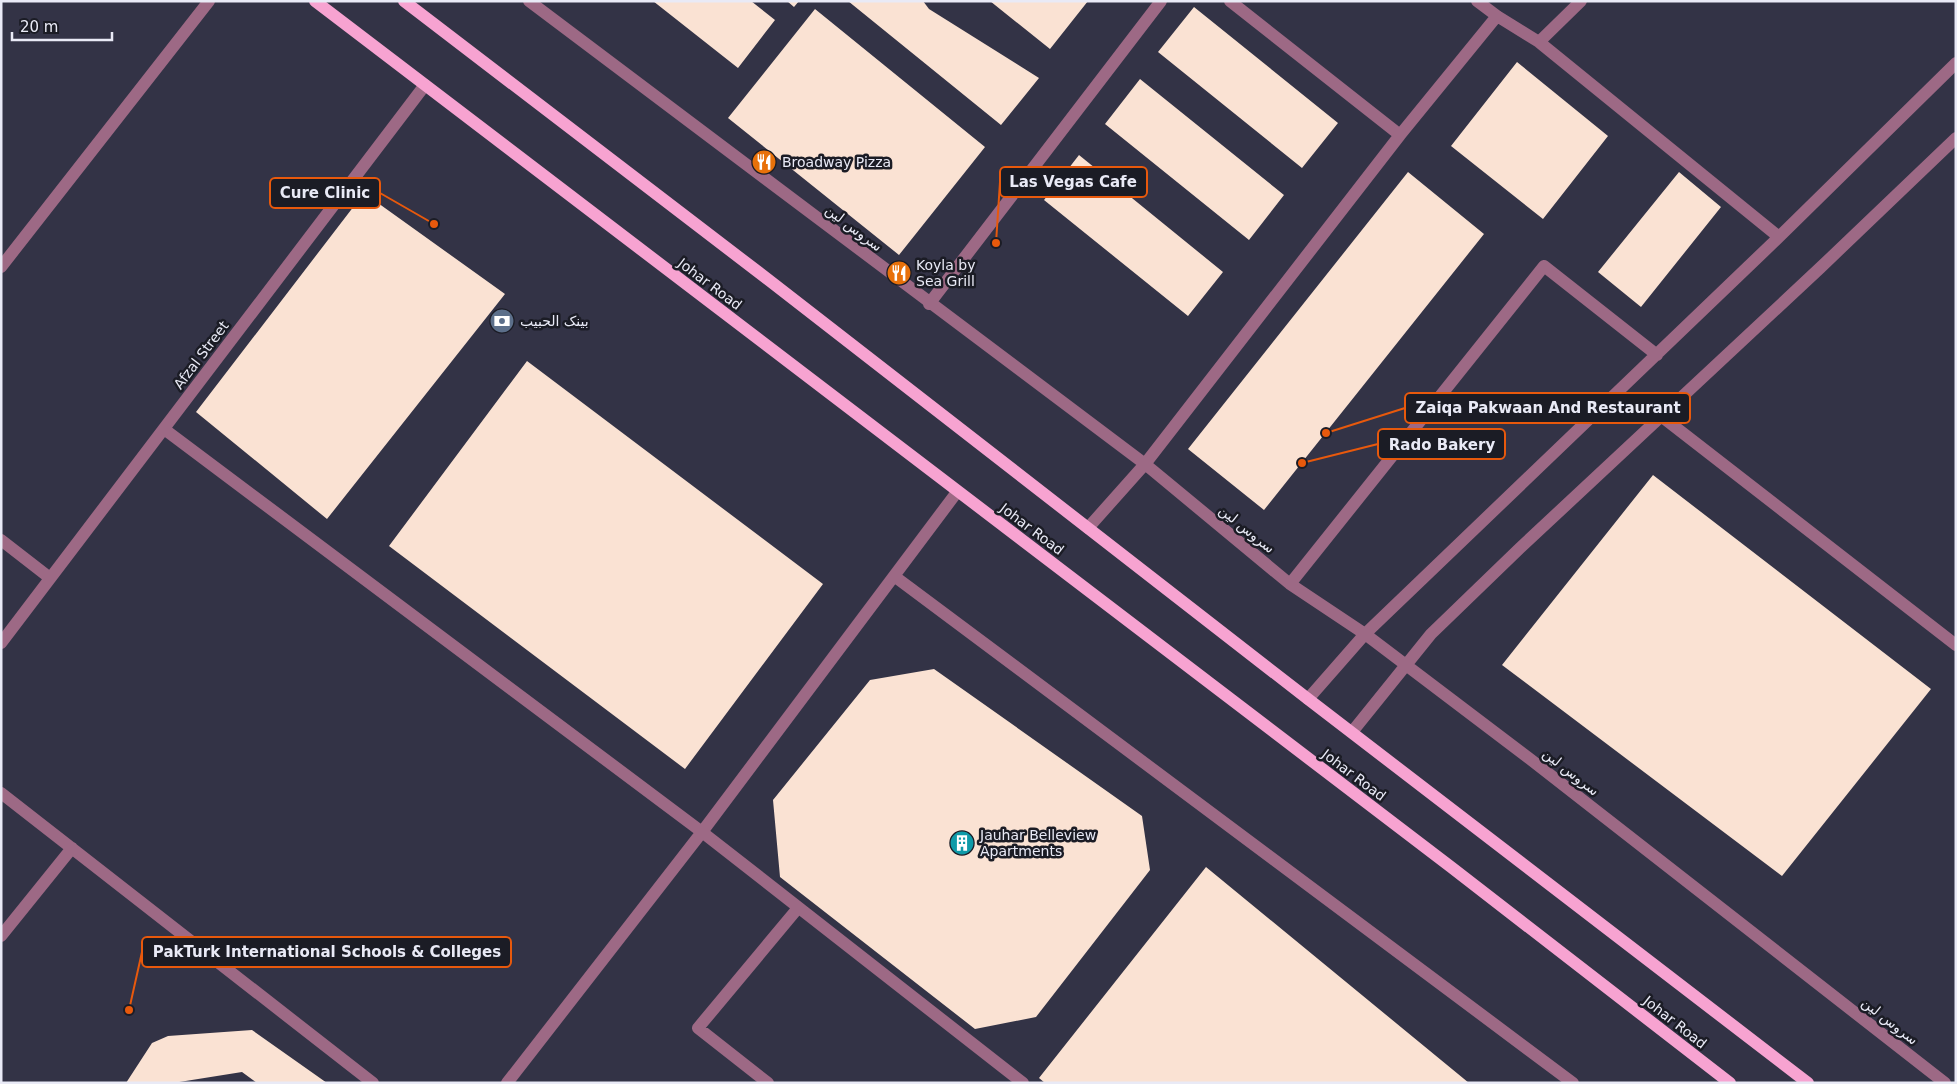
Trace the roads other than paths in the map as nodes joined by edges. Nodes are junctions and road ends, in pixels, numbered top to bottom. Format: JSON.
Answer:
{"nodes":[{"id":1,"x":209,"y":1,"type":"edge"},
{"id":2,"x":315,"y":1,"type":"edge"},
{"id":3,"x":404,"y":1,"type":"edge"},
{"id":4,"x":529,"y":1,"type":"edge"},
{"id":5,"x":1161,"y":1,"type":"edge"},
{"id":6,"x":1230,"y":1,"type":"edge"},
{"id":7,"x":1477,"y":1,"type":"edge"},
{"id":8,"x":1581,"y":1,"type":"edge"},
{"id":9,"x":1497,"y":16,"type":"junction"},
{"id":10,"x":1540,"y":42,"type":"junction"},
{"id":11,"x":1956,"y":63,"type":"edge"},
{"id":12,"x":425,"y":86,"type":"junction"},
{"id":13,"x":1400,"y":136,"type":"junction"},
{"id":14,"x":1956,"y":138,"type":"edge"},
{"id":15,"x":1778,"y":237,"type":"junction"},
{"id":16,"x":1,"y":267,"type":"edge"},
{"id":17,"x":929,"y":304,"type":"junction"},
{"id":18,"x":1656,"y":355,"type":"junction"},
{"id":19,"x":1661,"y":416,"type":"junction"},
{"id":20,"x":164,"y":429,"type":"junction"},
{"id":21,"x":1145,"y":464,"type":"junction"},
{"id":22,"x":957,"y":492,"type":"junction"},
{"id":23,"x":1088,"y":528,"type":"junction"},
{"id":24,"x":1,"y":540,"type":"edge"},
{"id":25,"x":894,"y":576,"type":"junction"},
{"id":26,"x":50,"y":578,"type":"junction"},
{"id":27,"x":1290,"y":584,"type":"junction"},
{"id":28,"x":1365,"y":634,"type":"junction"},
{"id":29,"x":1,"y":643,"type":"edge"},
{"id":30,"x":1956,"y":645,"type":"edge"},
{"id":31,"x":1404,"y":666,"type":"junction"},
{"id":32,"x":1308,"y":699,"type":"junction"},
{"id":33,"x":1352,"y":732,"type":"junction"},
{"id":34,"x":1,"y":793,"type":"edge"},
{"id":35,"x":702,"y":832,"type":"junction"},
{"id":36,"x":72,"y":848,"type":"junction"},
{"id":37,"x":798,"y":908,"type":"junction"},
{"id":38,"x":1,"y":936,"type":"edge"},
{"id":39,"x":373,"y":1083,"type":"edge"},
{"id":40,"x":507,"y":1083,"type":"edge"},
{"id":41,"x":768,"y":1083,"type":"edge"},
{"id":42,"x":1023,"y":1083,"type":"edge"},
{"id":43,"x":1573,"y":1083,"type":"edge"},
{"id":44,"x":1730,"y":1083,"type":"edge"},
{"id":45,"x":1808,"y":1083,"type":"edge"},
{"id":46,"x":1945,"y":1083,"type":"edge"}],
"edges":[{"from":1,"to":16,"type":"street"},
{"from":2,"to":12,"type":"main road","name":"Johar Road"},
{"from":3,"to":23,"type":"main road"},
{"from":4,"to":17,"type":"street","name":"سروس لین"},
{"from":5,"to":17,"type":"street"},
{"from":6,"to":13,"type":"street"},
{"from":7,"to":9,"type":"street"},
{"from":8,"to":10,"type":"street"},
{"from":9,"to":10,"type":"street"},
{"from":9,"to":13,"type":"street"},
{"from":10,"to":15,"type":"street"},
{"from":11,"to":15,"type":"street"},
{"from":12,"to":20,"type":"street","name":"Afzal Street"},
{"from":12,"to":22,"type":"main road","name":"Johar Road"},
{"from":13,"to":21,"type":"street"},
{"from":14,"to":19,"type":"street"},
{"from":15,"to":18,"type":"street"},
{"from":17,"to":21,"type":"street","name":"سروس لین"},
{"from":18,"to":27,"type":"street"},
{"from":18,"to":28,"type":"street"},
{"from":19,"to":30,"type":"street"},
{"from":19,"to":31,"type":"street"},
{"from":20,"to":26,"type":"street","name":"Afzal Street"},
{"from":20,"to":35,"type":"street"},
{"from":21,"to":23,"type":"street"},
{"from":21,"to":27,"type":"street","name":"سروس لین"},
{"from":22,"to":25,"type":"street"},
{"from":22,"to":44,"type":"main road","name":"Johar Road"},
{"from":23,"to":32,"type":"main road"},
{"from":24,"to":26,"type":"street"},
{"from":25,"to":35,"type":"street"},
{"from":25,"to":43,"type":"street"},
{"from":26,"to":29,"type":"street","name":"Afzal Street"},
{"from":27,"to":28,"type":"street","name":"سروس لین"},
{"from":28,"to":31,"type":"street","name":"سروس لین"},
{"from":28,"to":32,"type":"street"},
{"from":31,"to":33,"type":"street"},
{"from":31,"to":46,"type":"street","name":"سروس لین"},
{"from":32,"to":33,"type":"main road"},
{"from":33,"to":45,"type":"main road"},
{"from":34,"to":36,"type":"street"},
{"from":35,"to":37,"type":"street"},
{"from":35,"to":40,"type":"street"},
{"from":36,"to":38,"type":"street"},
{"from":36,"to":39,"type":"street"},
{"from":37,"to":41,"type":"street"},
{"from":37,"to":42,"type":"street"}]}
